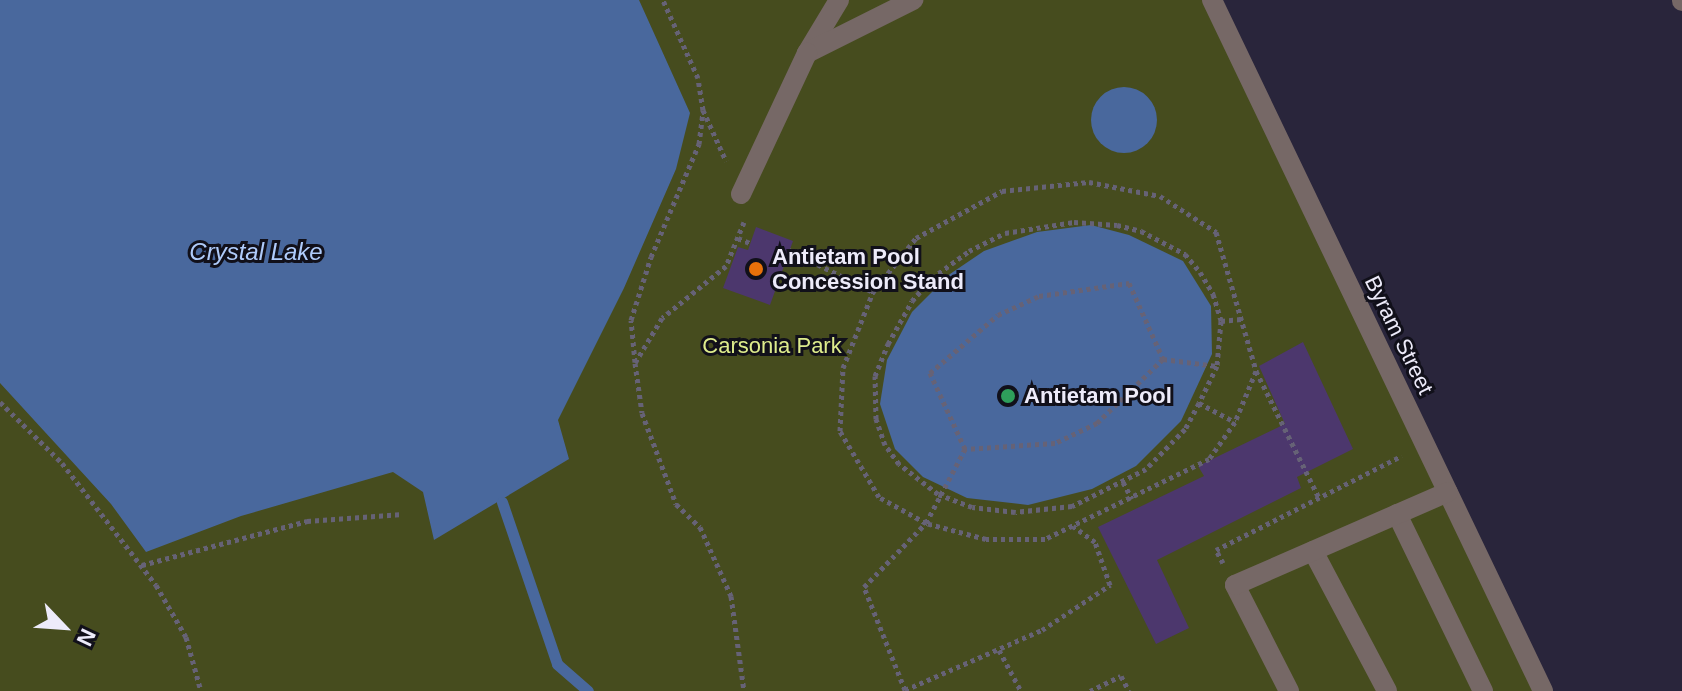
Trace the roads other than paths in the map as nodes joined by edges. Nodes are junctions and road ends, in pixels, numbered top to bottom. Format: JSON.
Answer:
{"nodes":[{"id":1,"x":839,"y":0,"type":"edge"},
{"id":2,"x":913,"y":0,"type":"edge"},
{"id":3,"x":1212,"y":0,"type":"edge"},
{"id":4,"x":807,"y":53,"type":"junction"},
{"id":5,"x":741,"y":194,"type":"road end"},
{"id":6,"x":1448,"y":492,"type":"junction"},
{"id":7,"x":1397,"y":514,"type":"junction"},
{"id":8,"x":1313,"y":551,"type":"junction"},
{"id":9,"x":1289,"y":691,"type":"edge"},
{"id":10,"x":1387,"y":691,"type":"edge"},
{"id":11,"x":1483,"y":691,"type":"edge"},
{"id":12,"x":1543,"y":691,"type":"edge"}],
"edges":[{"from":1,"to":4,"type":"street"},
{"from":2,"to":4,"type":"street"},
{"from":3,"to":6,"type":"street","name":"Byram Street"},
{"from":4,"to":5,"type":"street"},
{"from":6,"to":7,"type":"street"},
{"from":6,"to":12,"type":"street","name":"Byram Street"},
{"from":7,"to":8,"type":"street"},
{"from":7,"to":11,"type":"street"},
{"from":8,"to":9,"type":"street"},
{"from":8,"to":10,"type":"street"}]}
